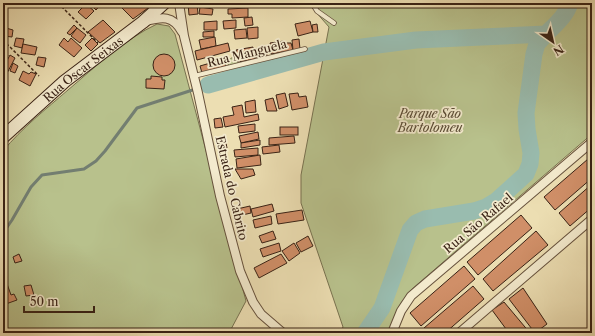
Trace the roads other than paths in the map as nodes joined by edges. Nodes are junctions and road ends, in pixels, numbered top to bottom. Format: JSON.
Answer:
{"nodes":[{"id":1,"x":164,"y":3,"type":"edge"},
{"id":2,"x":179,"y":3,"type":"edge"},
{"id":3,"x":312,"y":3,"type":"edge"},
{"id":4,"x":143,"y":22,"type":"junction"},
{"id":5,"x":334,"y":23,"type":"dead end"},
{"id":6,"x":184,"y":36,"type":"junction"},
{"id":7,"x":306,"y":49,"type":"dead end"},
{"id":8,"x":194,"y":78,"type":"junction"},
{"id":9,"x":3,"y":137,"type":"edge"},
{"id":10,"x":592,"y":142,"type":"edge"},
{"id":11,"x":592,"y":219,"type":"edge"},
{"id":12,"x":282,"y":333,"type":"edge"},
{"id":13,"x":392,"y":333,"type":"edge"},
{"id":14,"x":459,"y":333,"type":"edge"}],
"edges":[{"from":1,"to":4,"type":"main road","name":"Rua Oscar Seixas"},
{"from":2,"to":6,"type":"street","name":"Estrada do Cabrito"},
{"from":3,"to":5,"type":"lane"},
{"from":4,"to":6,"type":"street","name":"Estrada do Cabrito"},
{"from":4,"to":9,"type":"main road","name":"Rua Oscar Seixas"},
{"from":6,"to":8,"type":"street","name":"Estrada do Cabrito"},
{"from":7,"to":8,"type":"lane","name":"Rua Manguela"},
{"from":8,"to":12,"type":"street","name":"Estrada do Cabrito"},
{"from":10,"to":13,"type":"street","name":"Rua São Rafael"},
{"from":11,"to":14,"type":"street"}]}
